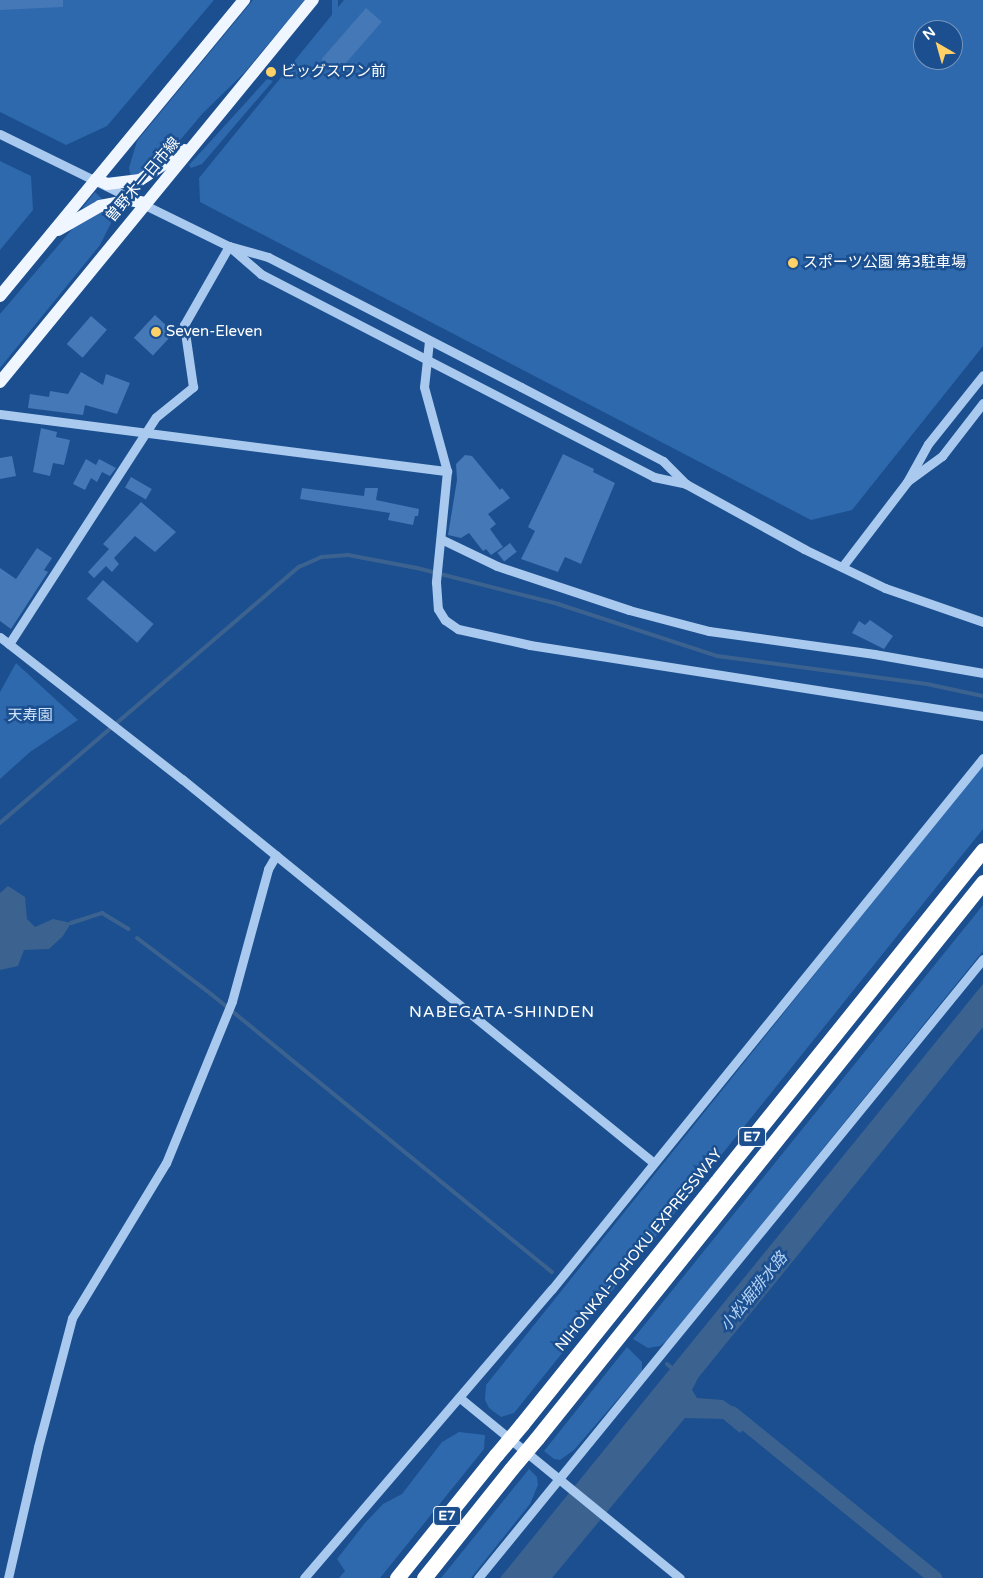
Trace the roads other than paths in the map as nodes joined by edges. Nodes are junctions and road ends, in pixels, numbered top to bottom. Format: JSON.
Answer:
{"nodes":[{"id":1,"x":244,"y":0,"type":"edge"},
{"id":2,"x":313,"y":0,"type":"edge"},
{"id":3,"x":0,"y":134,"type":"edge"},
{"id":4,"x":196,"y":143,"type":"junction"},
{"id":5,"x":96,"y":179,"type":"junction"},
{"id":6,"x":145,"y":203,"type":"junction"},
{"id":7,"x":52,"y":233,"type":"junction"},
{"id":8,"x":229,"y":246,"type":"junction"},
{"id":9,"x":0,"y":296,"type":"edge"},
{"id":10,"x":429,"y":341,"type":"junction"},
{"id":11,"x":426,"y":359,"type":"junction"},
{"id":12,"x":983,"y":376,"type":"edge"},
{"id":13,"x":0,"y":382,"type":"edge"},
{"id":14,"x":983,"y":403,"type":"edge"},
{"id":15,"x":0,"y":414,"type":"edge"},
{"id":16,"x":147,"y":433,"type":"junction"},
{"id":17,"x":447,"y":471,"type":"junction"},
{"id":18,"x":907,"y":482,"type":"junction"},
{"id":19,"x":686,"y":484,"type":"junction"},
{"id":20,"x":441,"y":542,"type":"junction"},
{"id":21,"x":842,"y":567,"type":"junction"},
{"id":22,"x":983,"y":622,"type":"edge"},
{"id":23,"x":0,"y":637,"type":"edge"},
{"id":24,"x":10,"y":644,"type":"junction"},
{"id":25,"x":983,"y":674,"type":"edge"},
{"id":26,"x":983,"y":716,"type":"edge"},
{"id":27,"x":983,"y":758,"type":"edge"},
{"id":28,"x":983,"y":850,"type":"edge"},
{"id":29,"x":276,"y":855,"type":"junction"},
{"id":30,"x":983,"y":882,"type":"edge"},
{"id":31,"x":983,"y":959,"type":"edge"},
{"id":32,"x":654,"y":1164,"type":"junction"},
{"id":33,"x":460,"y":1398,"type":"junction"},
{"id":34,"x":558,"y":1479,"type":"junction"},
{"id":35,"x":8,"y":1578,"type":"edge"},
{"id":36,"x":304,"y":1578,"type":"edge"},
{"id":37,"x":397,"y":1578,"type":"edge"},
{"id":38,"x":424,"y":1578,"type":"edge"},
{"id":39,"x":478,"y":1578,"type":"edge"},
{"id":40,"x":680,"y":1578,"type":"edge"}],
"edges":[{"from":1,"to":5,"type":"main road"},
{"from":2,"to":4,"type":"main road","name":"曽野木一日市線"},
{"from":3,"to":5,"type":"street"},
{"from":4,"to":5,"type":"main road"},
{"from":4,"to":6,"type":"main road","name":"曽野木一日市線"},
{"from":5,"to":6,"type":"street"},
{"from":5,"to":7,"type":"main road"},
{"from":6,"to":7,"type":"main road"},
{"from":6,"to":8,"type":"street"},
{"from":6,"to":13,"type":"main road","name":"曽野木一日市線"},
{"from":7,"to":9,"type":"main road"},
{"from":8,"to":10,"type":"street"},
{"from":8,"to":11,"type":"street"},
{"from":8,"to":16,"type":"street"},
{"from":10,"to":11,"type":"street"},
{"from":10,"to":19,"type":"street"},
{"from":11,"to":17,"type":"street"},
{"from":11,"to":19,"type":"street"},
{"from":12,"to":18,"type":"street"},
{"from":14,"to":18,"type":"street"},
{"from":15,"to":16,"type":"street"},
{"from":16,"to":17,"type":"street"},
{"from":16,"to":24,"type":"street"},
{"from":17,"to":20,"type":"street"},
{"from":18,"to":21,"type":"street"},
{"from":19,"to":21,"type":"street"},
{"from":20,"to":25,"type":"street"},
{"from":20,"to":26,"type":"street"},
{"from":21,"to":22,"type":"street"},
{"from":23,"to":24,"type":"street"},
{"from":24,"to":29,"type":"street"},
{"from":27,"to":32,"type":"street"},
{"from":28,"to":37,"type":"highway","name":"NIHONKAI-TOHOKU EXPRESSWAY","number":"E7","bridge":true},
{"from":29,"to":32,"type":"street"},
{"from":29,"to":35,"type":"street"},
{"from":30,"to":38,"type":"highway","number":"E7","bridge":true},
{"from":31,"to":34,"type":"street"},
{"from":32,"to":33,"type":"street"},
{"from":33,"to":34,"type":"street"},
{"from":33,"to":36,"type":"street"},
{"from":34,"to":39,"type":"street"},
{"from":34,"to":40,"type":"street"}]}
